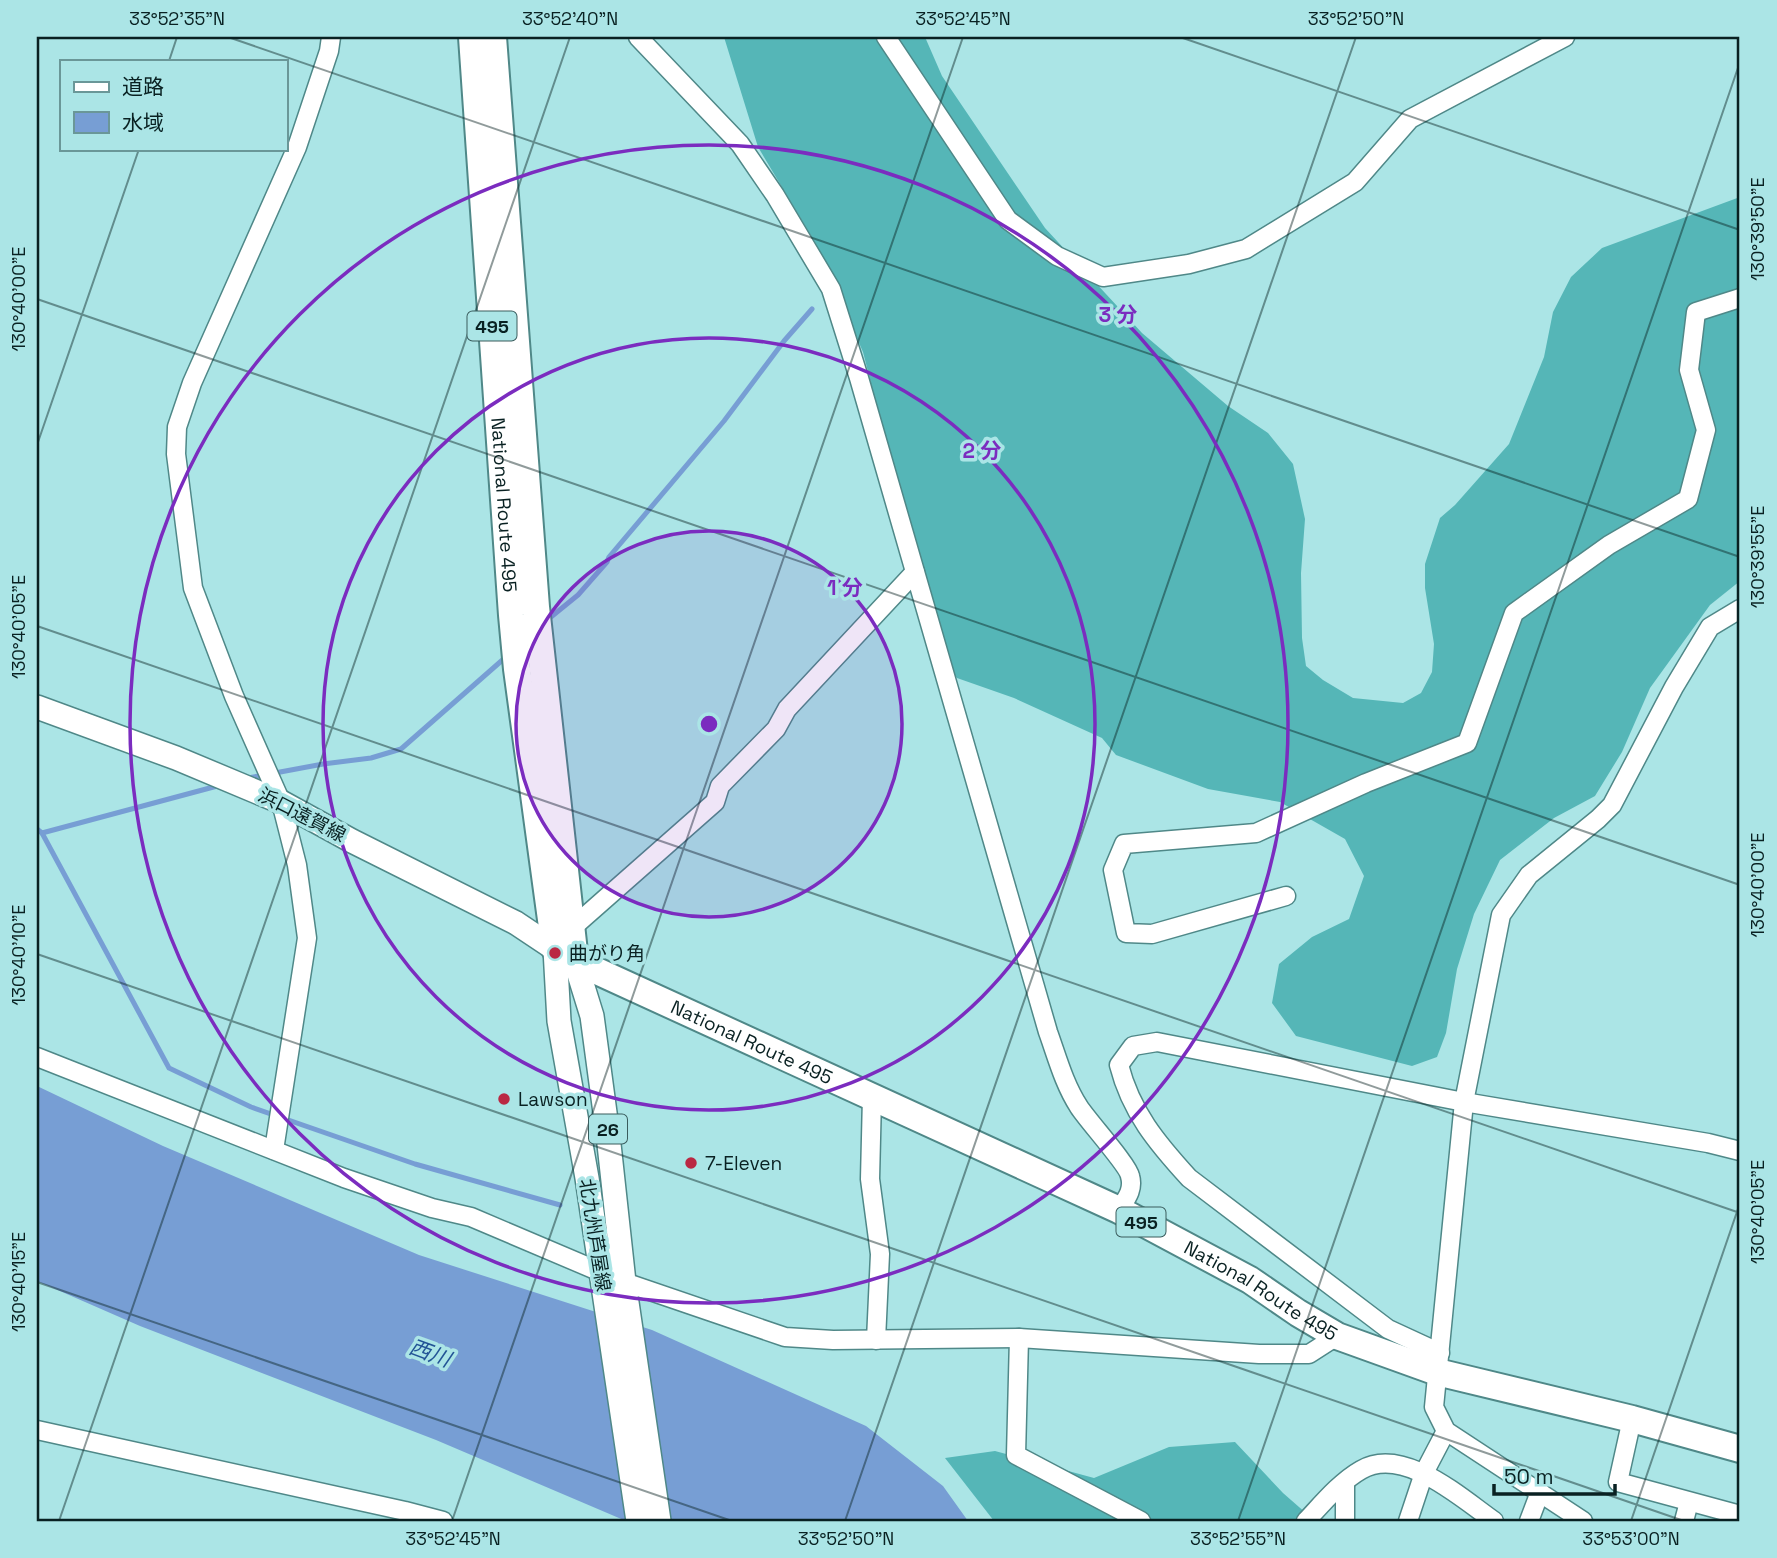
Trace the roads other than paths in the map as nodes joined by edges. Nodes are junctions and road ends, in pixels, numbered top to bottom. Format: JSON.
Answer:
{"nodes":[{"id":1,"x":331,"y":37,"type":"edge"},
{"id":2,"x":472,"y":37,"type":"edge"},
{"id":3,"x":493,"y":37,"type":"edge"},
{"id":4,"x":638,"y":37,"type":"edge"},
{"id":5,"x":886,"y":37,"type":"edge"},
{"id":6,"x":1565,"y":37,"type":"edge"},
{"id":7,"x":1740,"y":298,"type":"edge"},
{"id":8,"x":915,"y":572,"type":"junction"},
{"id":9,"x":1740,"y":609,"type":"edge"},
{"id":10,"x":524,"y":611,"type":"junction"},
{"id":11,"x":37,"y":707,"type":"edge"},
{"id":12,"x":281,"y":802,"type":"junction"},
{"id":13,"x":1286,"y":896,"type":"dead end"},
{"id":14,"x":572,"y":928,"type":"junction"},
{"id":15,"x":565,"y":955,"type":"junction"},
{"id":16,"x":37,"y":1057,"type":"edge"},
{"id":17,"x":872,"y":1097,"type":"junction"},
{"id":18,"x":1464,"y":1101,"type":"junction"},
{"id":19,"x":274,"y":1150,"type":"junction"},
{"id":20,"x":1740,"y":1152,"type":"edge"},
{"id":21,"x":1119,"y":1210,"type":"junction"},
{"id":22,"x":614,"y":1287,"type":"junction"},
{"id":23,"x":1337,"y":1336,"type":"junction"},
{"id":24,"x":1019,"y":1338,"type":"junction"},
{"id":25,"x":876,"y":1340,"type":"junction"},
{"id":26,"x":1438,"y":1363,"type":"junction"},
{"id":27,"x":1632,"y":1419,"type":"junction"},
{"id":28,"x":37,"y":1430,"type":"edge"},
{"id":29,"x":1446,"y":1431,"type":"junction"},
{"id":30,"x":1740,"y":1449,"type":"edge"},
{"id":31,"x":1424,"y":1473,"type":"junction"},
{"id":32,"x":1345,"y":1483,"type":"junction"},
{"id":33,"x":1539,"y":1492,"type":"junction"},
{"id":34,"x":1689,"y":1502,"type":"junction"},
{"id":35,"x":405,"y":1511,"type":"junction"},
{"id":36,"x":1740,"y":1515,"type":"edge"},
{"id":37,"x":428,"y":1521,"type":"edge"},
{"id":38,"x":443,"y":1521,"type":"edge"},
{"id":39,"x":638,"y":1521,"type":"edge"},
{"id":40,"x":659,"y":1521,"type":"edge"},
{"id":41,"x":1141,"y":1521,"type":"edge"},
{"id":42,"x":1306,"y":1521,"type":"edge"},
{"id":43,"x":1345,"y":1521,"type":"edge"},
{"id":44,"x":1408,"y":1521,"type":"edge"},
{"id":45,"x":1494,"y":1521,"type":"edge"},
{"id":46,"x":1529,"y":1521,"type":"edge"},
{"id":47,"x":1583,"y":1521,"type":"edge"},
{"id":48,"x":1684,"y":1521,"type":"edge"}],
"edges":[{"from":1,"to":12,"type":"street"},
{"from":2,"to":10,"type":"highway","name":"National Route 495","number":"495"},
{"from":3,"to":10,"type":"highway","name":"National Route 495","number":"495"},
{"from":4,"to":8,"type":"street"},
{"from":5,"to":6,"type":"street"},
{"from":7,"to":13,"type":"street"},
{"from":8,"to":14,"type":"street"},
{"from":8,"to":21,"type":"street"},
{"from":9,"to":18,"type":"street"},
{"from":10,"to":14,"type":"highway","name":"National Route 495","number":"495"},
{"from":10,"to":15,"type":"highway","name":"National Route 495","number":"495"},
{"from":11,"to":12,"type":"main road","name":"浜口遠賀線"},
{"from":12,"to":15,"type":"main road","name":"浜口遠賀線"},
{"from":12,"to":19,"type":"street"},
{"from":14,"to":15,"type":"highway","name":"National Route 495","number":"495"},
{"from":15,"to":17,"type":"highway","name":"National Route 495","number":"495"},
{"from":15,"to":22,"type":"main road","name":"北九州芦屋線","number":"26"},
{"from":15,"to":22,"type":"main road","name":"北九州芦屋線","number":"26"},
{"from":16,"to":19,"type":"street"},
{"from":17,"to":21,"type":"highway","name":"National Route 495","number":"495"},
{"from":17,"to":25,"type":"street"},
{"from":18,"to":20,"type":"street"},
{"from":18,"to":26,"type":"street"},
{"from":18,"to":26,"type":"street"},
{"from":19,"to":22,"type":"street"},
{"from":21,"to":23,"type":"highway","name":"National Route 495","number":"495"},
{"from":22,"to":25,"type":"street"},
{"from":22,"to":39,"type":"main road","name":"北九州芦屋線","number":"26"},
{"from":22,"to":40,"type":"main road","name":"北九州芦屋線","number":"26"},
{"from":23,"to":24,"type":"street"},
{"from":23,"to":26,"type":"highway","name":"National Route 495","number":"495"},
{"from":24,"to":25,"type":"street"},
{"from":24,"to":41,"type":"street"},
{"from":26,"to":27,"type":"highway","name":"National Route 495","number":"495"},
{"from":26,"to":29,"type":"street"},
{"from":27,"to":30,"type":"highway","name":"National Route 495","number":"495"},
{"from":27,"to":34,"type":"street"},
{"from":28,"to":35,"type":"street"},
{"from":29,"to":31,"type":"street"},
{"from":29,"to":33,"type":"street"},
{"from":31,"to":32,"type":"street"},
{"from":31,"to":44,"type":"street"},
{"from":31,"to":45,"type":"street"},
{"from":32,"to":42,"type":"street"},
{"from":32,"to":43,"type":"street"},
{"from":33,"to":46,"type":"street"},
{"from":33,"to":47,"type":"street"},
{"from":34,"to":36,"type":"street"},
{"from":34,"to":48,"type":"street"},
{"from":35,"to":37,"type":"street"},
{"from":35,"to":38,"type":"street"}]}
